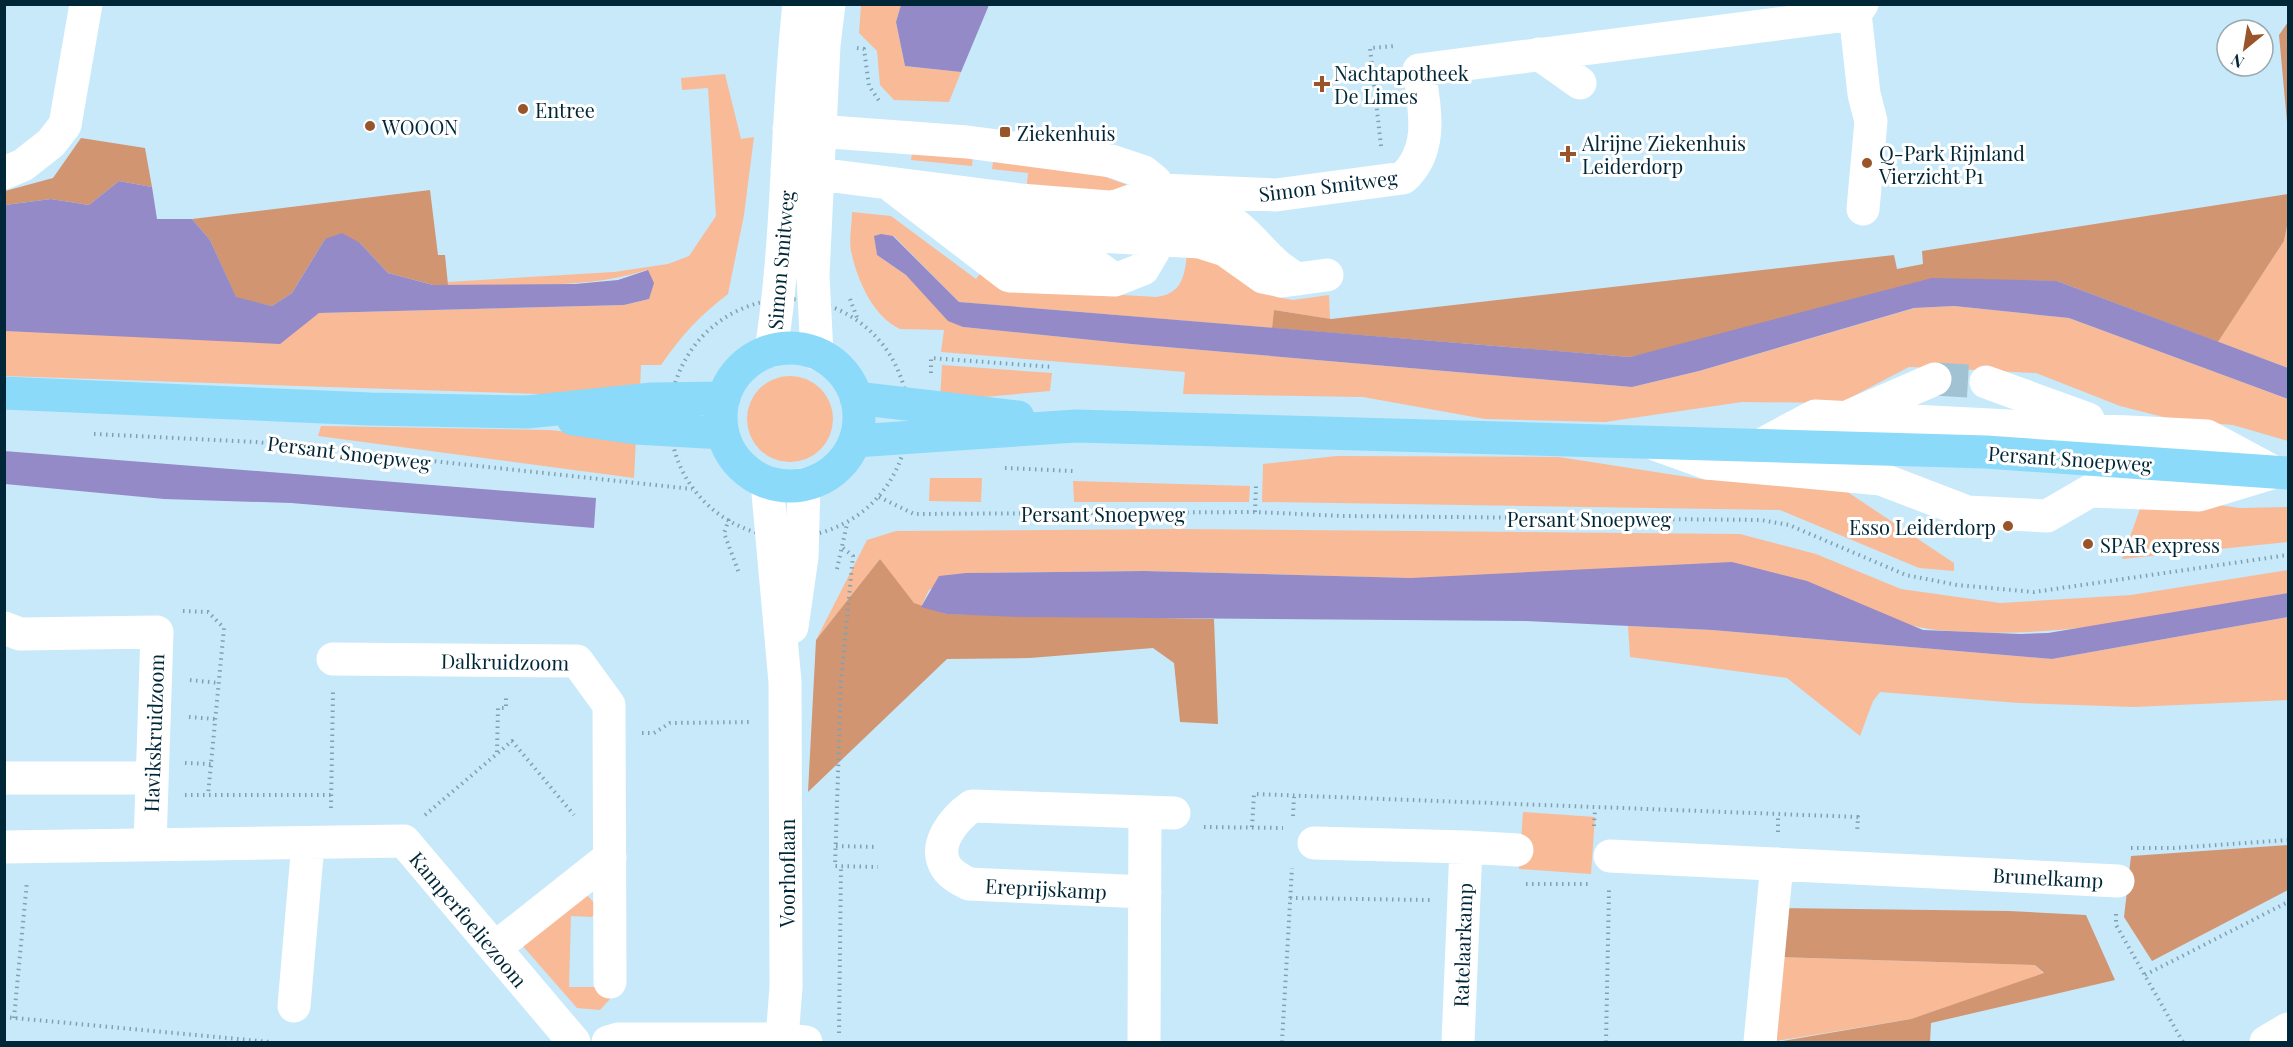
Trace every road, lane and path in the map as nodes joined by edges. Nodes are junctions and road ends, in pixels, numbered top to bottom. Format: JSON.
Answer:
{"nodes":[{"id":1,"x":86,"y":4,"type":"edge"},
{"id":2,"x":800,"y":4,"type":"edge"},
{"id":3,"x":829,"y":4,"type":"edge"},
{"id":4,"x":1862,"y":7,"type":"edge"},
{"id":5,"x":824,"y":45,"type":"junction"},
{"id":6,"x":1539,"y":54,"type":"junction"},
{"id":7,"x":1580,"y":83,"type":"dead end"},
{"id":8,"x":882,"y":104,"type":"dead end"},
{"id":9,"x":1871,"y":121,"type":"junction"},
{"id":10,"x":804,"y":130,"type":"junction"},
{"id":11,"x":803,"y":172,"type":"junction"},
{"id":12,"x":4,"y":173,"type":"edge"},
{"id":13,"x":889,"y":184,"type":"junction"},
{"id":14,"x":941,"y":189,"type":"junction"},
{"id":15,"x":1001,"y":197,"type":"junction"},
{"id":16,"x":1059,"y":204,"type":"junction"},
{"id":17,"x":1863,"y":209,"type":"dead end"},
{"id":18,"x":1160,"y":213,"type":"junction"},
{"id":19,"x":1060,"y":277,"type":"junction"},
{"id":20,"x":1115,"y":280,"type":"junction"},
{"id":21,"x":771,"y":351,"type":"junction"},
{"id":22,"x":817,"y":354,"type":"junction"},
{"id":23,"x":1935,"y":379,"type":"tunnel mouth"},
{"id":24,"x":1986,"y":382,"type":"tunnel mouth"},
{"id":25,"x":4,"y":393,"type":"edge"},
{"id":26,"x":724,"y":398,"type":"junction"},
{"id":27,"x":856,"y":398,"type":"junction"},
{"id":28,"x":526,"y":412,"type":"junction"},
{"id":29,"x":1845,"y":418,"type":"junction"},
{"id":30,"x":1076,"y":426,"type":"junction"},
{"id":31,"x":2121,"y":431,"type":"junction"},
{"id":32,"x":723,"y":433,"type":"junction"},
{"id":33,"x":85,"y":434,"type":"dead end"},
{"id":34,"x":855,"y":441,"type":"junction"},
{"id":35,"x":1650,"y":443,"type":"junction"},
{"id":36,"x":1758,"y":447,"type":"junction"},
{"id":37,"x":2281,"y":473,"type":"edge"},
{"id":38,"x":767,"y":482,"type":"junction"},
{"id":39,"x":804,"y":484,"type":"junction"},
{"id":40,"x":1256,"y":486,"type":"dead end"},
{"id":41,"x":693,"y":489,"type":"dead end"},
{"id":42,"x":1255,"y":512,"type":"junction"},
{"id":43,"x":847,"y":523,"type":"dead end"},
{"id":44,"x":843,"y":548,"type":"dead end"},
{"id":45,"x":2289,"y":555,"type":"edge"},
{"id":46,"x":4,"y":628,"type":"edge"},
{"id":47,"x":333,"y":658,"type":"joint"},
{"id":48,"x":507,"y":660,"type":"junction"},
{"id":49,"x":785,"y":682,"type":"junction"},
{"id":50,"x":785,"y":722,"type":"junction"},
{"id":51,"x":609,"y":733,"type":"junction"},
{"id":52,"x":497,"y":753,"type":"junction"},
{"id":53,"x":4,"y":778,"type":"edge"},
{"id":54,"x":152,"y":786,"type":"junction"},
{"id":55,"x":331,"y":795,"type":"junction"},
{"id":56,"x":1294,"y":796,"type":"junction"},
{"id":57,"x":1159,"y":813,"type":"junction"},
{"id":58,"x":1252,"y":827,"type":"junction"},
{"id":59,"x":1300,"y":838,"type":"junction"},
{"id":60,"x":2289,"y":840,"type":"edge"},
{"id":61,"x":394,"y":841,"type":"junction"},
{"id":62,"x":319,"y":842,"type":"junction"},
{"id":63,"x":150,"y":845,"type":"junction"},
{"id":64,"x":17,"y":846,"type":"edge"},
{"id":65,"x":836,"y":846,"type":"junction"},
{"id":66,"x":1466,"y":847,"type":"junction"},
{"id":67,"x":878,"y":848,"type":"dead end"},
{"id":68,"x":1517,"y":850,"type":"dead end"},
{"id":69,"x":610,"y":857,"type":"junction"},
{"id":70,"x":1777,"y":864,"type":"junction"},
{"id":71,"x":842,"y":866,"type":"junction"},
{"id":72,"x":878,"y":867,"type":"dead end"},
{"id":73,"x":1856,"y":867,"type":"junction"},
{"id":74,"x":1607,"y":875,"type":"junction"},
{"id":75,"x":2118,"y":881,"type":"junction"},
{"id":76,"x":1522,"y":884,"type":"dead end"},
{"id":77,"x":1145,"y":892,"type":"junction"},
{"id":78,"x":1290,"y":898,"type":"junction"},
{"id":79,"x":1464,"y":900,"type":"junction"},
{"id":80,"x":2289,"y":902,"type":"edge"},
{"id":81,"x":495,"y":948,"type":"junction"},
{"id":82,"x":2145,"y":975,"type":"junction"},
{"id":83,"x":610,"y":982,"type":"dead end"},
{"id":84,"x":294,"y":1006,"type":"dead end"},
{"id":85,"x":4,"y":1017,"type":"edge"},
{"id":86,"x":14,"y":1018,"type":"junction"},
{"id":87,"x":2289,"y":1029,"type":"edge"},
{"id":88,"x":622,"y":1041,"type":"edge"},
{"id":89,"x":794,"y":1041,"type":"edge"},
{"id":90,"x":270,"y":1042,"type":"edge"},
{"id":91,"x":573,"y":1042,"type":"edge"},
{"id":92,"x":839,"y":1042,"type":"edge"},
{"id":93,"x":1144,"y":1042,"type":"edge"},
{"id":94,"x":1282,"y":1042,"type":"edge"},
{"id":95,"x":1458,"y":1042,"type":"edge"},
{"id":96,"x":1606,"y":1042,"type":"edge"},
{"id":97,"x":1760,"y":1042,"type":"edge"},
{"id":98,"x":2183,"y":1042,"type":"edge"},
{"id":99,"x":2266,"y":1042,"type":"edge"}],
"edges":[{"from":1,"to":12,"type":"street"},
{"from":2,"to":10,"type":"street","name":"Simon Smitweg"},
{"from":3,"to":5,"type":"street","name":"Simon Smitweg"},
{"from":4,"to":6,"type":"street","name":"Simon Smitweg"},
{"from":4,"to":9,"type":"street"},
{"from":4,"to":9,"type":"street"},
{"from":5,"to":8,"type":"path"},
{"from":5,"to":10,"type":"street","name":"Simon Smitweg"},
{"from":6,"to":7,"type":"street"},
{"from":6,"to":18,"type":"street","name":"Simon Smitweg"},
{"from":9,"to":17,"type":"street"},
{"from":10,"to":11,"type":"street","name":"Simon Smitweg"},
{"from":10,"to":18,"type":"street"},
{"from":11,"to":13,"type":"street","name":"Simon Smitweg"},
{"from":11,"to":21,"type":"street","name":"Simon Smitweg"},
{"from":11,"to":22,"type":"street","name":"Simon Smitweg"},
{"from":13,"to":14,"type":"street","name":"Simon Smitweg"},
{"from":13,"to":19,"type":"street","name":"Simon Smitweg"},
{"from":14,"to":15,"type":"street","name":"Simon Smitweg"},
{"from":14,"to":19,"type":"street"},
{"from":15,"to":16,"type":"street","name":"Simon Smitweg"},
{"from":15,"to":20,"type":"street","name":"Simon Smitweg"},
{"from":16,"to":18,"type":"street","name":"Simon Smitweg"},
{"from":16,"to":18,"type":"street","name":"Simon Smitweg"},
{"from":18,"to":18,"type":"street","name":"Simon Smitweg"},
{"from":18,"to":20,"type":"street","name":"Simon Smitweg"},
{"from":19,"to":20,"type":"street","name":"Simon Smitweg"},
{"from":21,"to":22,"type":"main road"},
{"from":21,"to":26,"type":"main road"},
{"from":22,"to":27,"type":"main road"},
{"from":23,"to":29,"type":"street","name":"Persant Snoepweg"},
{"from":24,"to":31,"type":"street","name":"Persant Snoepweg"},
{"from":25,"to":28,"type":"main road","name":"Persant Snoepweg"},
{"from":26,"to":28,"type":"main road","name":"Persant Snoepweg"},
{"from":26,"to":32,"type":"main road"},
{"from":27,"to":30,"type":"main road","name":"Persant Snoepweg"},
{"from":27,"to":34,"type":"main road"},
{"from":28,"to":32,"type":"main road","name":"Persant Snoepweg"},
{"from":29,"to":31,"type":"street","name":"Persant Snoepweg"},
{"from":29,"to":36,"type":"street","name":"Persant Snoepweg"},
{"from":30,"to":34,"type":"main road","name":"Persant Snoepweg"},
{"from":30,"to":35,"type":"main road","name":"Persant Snoepweg"},
{"from":31,"to":37,"type":"street","name":"Persant Snoepweg"},
{"from":32,"to":38,"type":"main road"},
{"from":33,"to":41,"type":"path","name":"Persant Snoepweg"},
{"from":34,"to":39,"type":"main road"},
{"from":35,"to":36,"type":"main road","name":"Persant Snoepweg"},
{"from":35,"to":37,"type":"street","name":"Persant Snoepweg"},
{"from":36,"to":37,"type":"main road","name":"Persant Snoepweg"},
{"from":38,"to":39,"type":"main road"},
{"from":38,"to":49,"type":"street","name":"Voorhoflaan"},
{"from":39,"to":49,"type":"street","name":"Voorhoflaan"},
{"from":40,"to":42,"type":"path"},
{"from":42,"to":43,"type":"path","name":"Persant Snoepweg"},
{"from":42,"to":45,"type":"path","name":"Persant Snoepweg"},
{"from":44,"to":65,"type":"path"},
{"from":46,"to":54,"type":"street","name":"Havikskruidzoom"},
{"from":47,"to":48,"type":"street","name":"Dalkruidzoom"},
{"from":47,"to":55,"type":"path"},
{"from":48,"to":51,"type":"street","name":"Dalkruidzoom"},
{"from":48,"to":52,"type":"path"},
{"from":49,"to":50,"type":"street","name":"Voorhoflaan"},
{"from":50,"to":51,"type":"path"},
{"from":50,"to":89,"type":"street","name":"Voorhoflaan"},
{"from":51,"to":69,"type":"street","name":"Dalkruidzoom"},
{"from":52,"to":61,"type":"path"},
{"from":52,"to":69,"type":"path"},
{"from":53,"to":54,"type":"street"},
{"from":54,"to":55,"type":"path"},
{"from":54,"to":63,"type":"street","name":"Havikskruidzoom"},
{"from":55,"to":62,"type":"path"},
{"from":56,"to":58,"type":"path"},
{"from":56,"to":59,"type":"path"},
{"from":56,"to":73,"type":"path"},
{"from":57,"to":58,"type":"path"},
{"from":57,"to":77,"type":"street"},
{"from":57,"to":77,"type":"street","name":"Ereprijskamp"},
{"from":58,"to":59,"type":"path"},
{"from":59,"to":66,"type":"street"},
{"from":59,"to":78,"type":"path"},
{"from":60,"to":75,"type":"path","name":"Brunelkamp"},
{"from":61,"to":62,"type":"street","name":"Kamperfoeliezoom"},
{"from":61,"to":81,"type":"street","name":"Kamperfoeliezoom"},
{"from":62,"to":63,"type":"street","name":"Kamperfoeliezoom"},
{"from":62,"to":84,"type":"street"},
{"from":63,"to":64,"type":"street","name":"Kamperfoeliezoom"},
{"from":64,"to":86,"type":"path"},
{"from":65,"to":67,"type":"path"},
{"from":65,"to":71,"type":"path"},
{"from":66,"to":68,"type":"street"},
{"from":66,"to":79,"type":"street","name":"Ratelaarkamp"},
{"from":69,"to":81,"type":"street"},
{"from":69,"to":83,"type":"street","name":"Dalkruidzoom"},
{"from":70,"to":73,"type":"street","name":"Brunelkamp"},
{"from":70,"to":74,"type":"street","name":"Brunelkamp"},
{"from":70,"to":97,"type":"street"},
{"from":71,"to":72,"type":"path"},
{"from":71,"to":92,"type":"path"},
{"from":73,"to":75,"type":"street","name":"Brunelkamp"},
{"from":74,"to":76,"type":"path"},
{"from":74,"to":96,"type":"path"},
{"from":75,"to":82,"type":"path"},
{"from":77,"to":93,"type":"street"},
{"from":78,"to":79,"type":"path"},
{"from":78,"to":94,"type":"path"},
{"from":79,"to":95,"type":"street","name":"Ratelaarkamp"},
{"from":80,"to":82,"type":"path"},
{"from":81,"to":91,"type":"street","name":"Kamperfoeliezoom"},
{"from":82,"to":98,"type":"path"},
{"from":85,"to":86,"type":"path"},
{"from":86,"to":90,"type":"path"},
{"from":87,"to":99,"type":"street"},
{"from":88,"to":89,"type":"street"}]}
